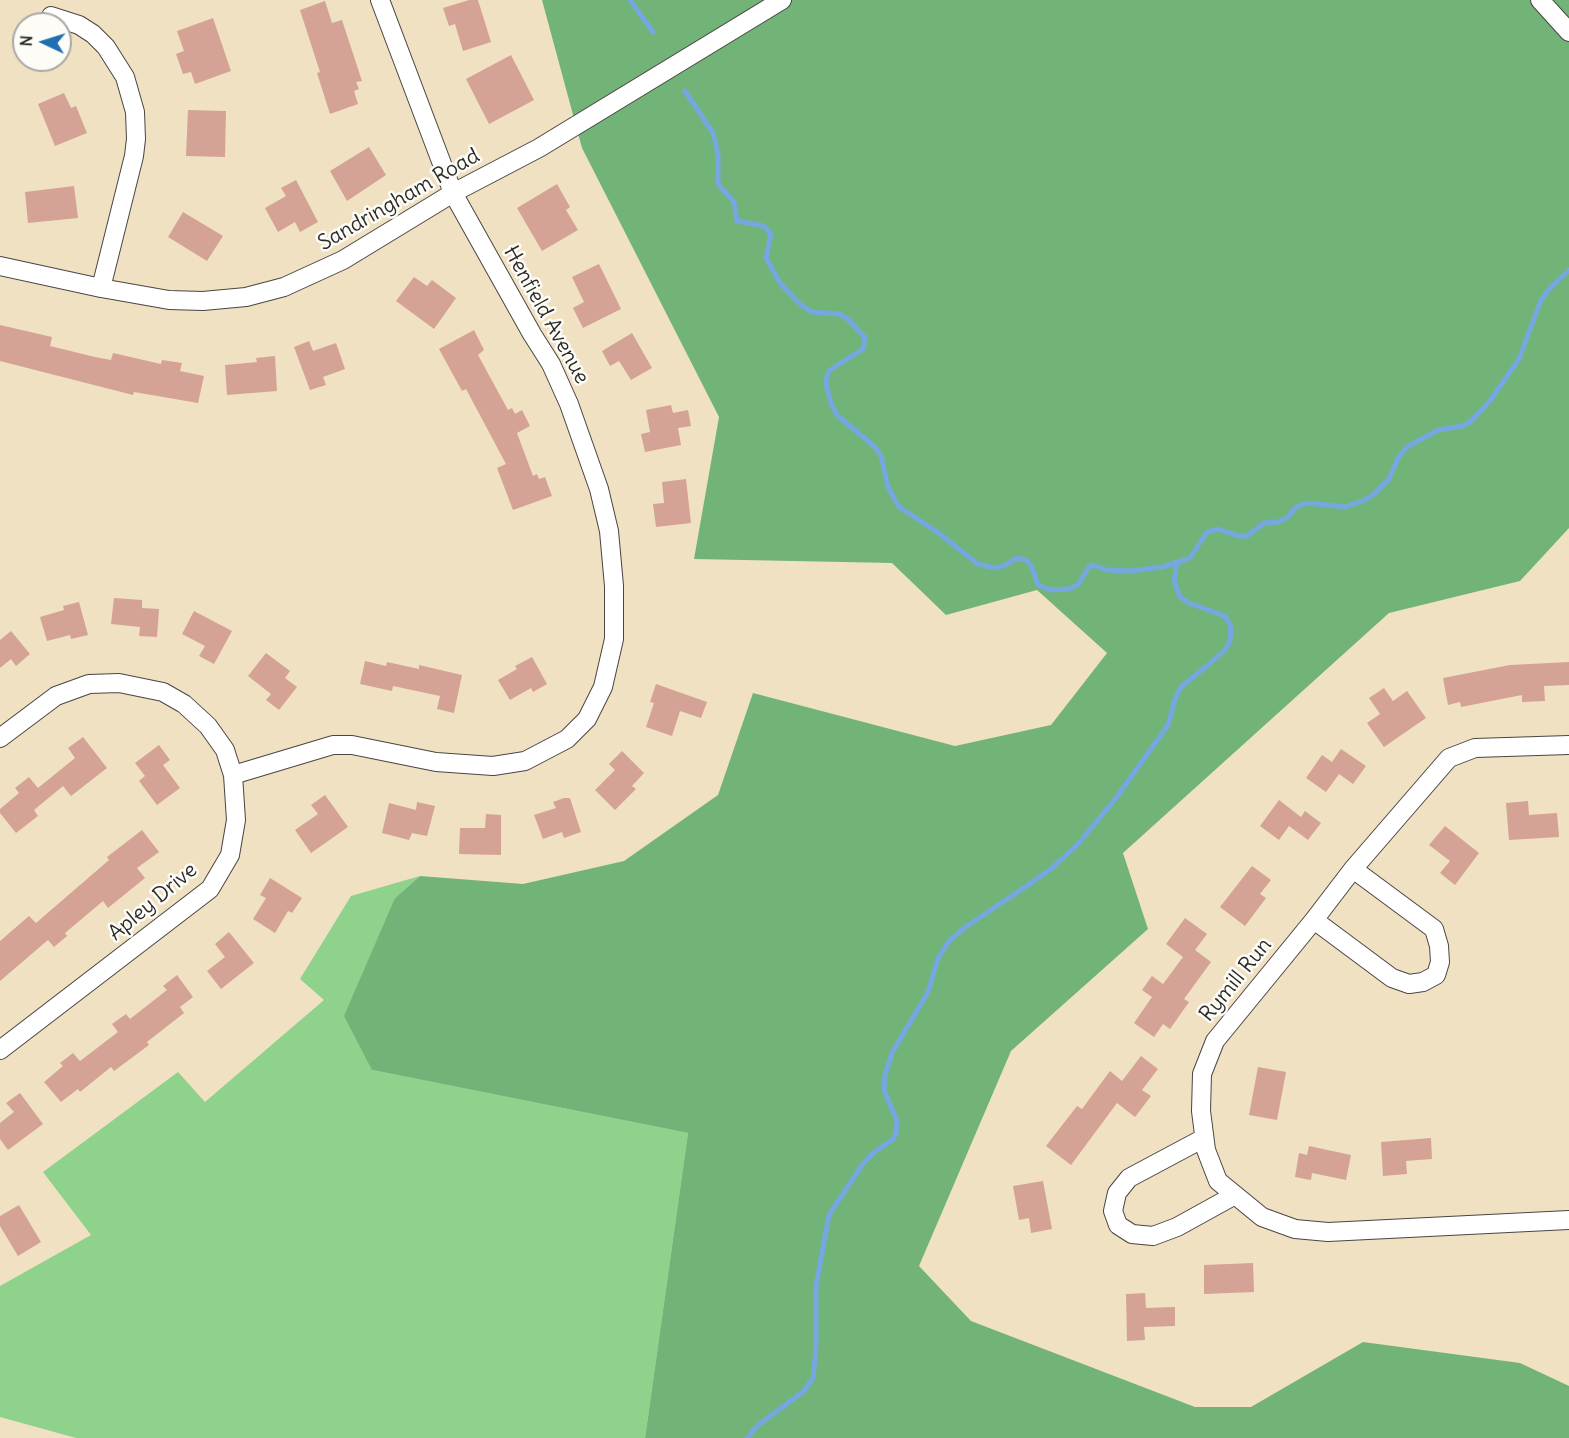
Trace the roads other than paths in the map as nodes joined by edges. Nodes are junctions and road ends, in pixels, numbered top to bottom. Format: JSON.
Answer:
{"nodes":[{"id":1,"x":380,"y":0,"type":"edge"},
{"id":2,"x":782,"y":0,"type":"edge"},
{"id":3,"x":1540,"y":0,"type":"edge"},
{"id":4,"x":72,"y":23,"type":"edge"},
{"id":5,"x":1569,"y":32,"type":"edge"},
{"id":6,"x":453,"y":193,"type":"junction"},
{"id":7,"x":0,"y":266,"type":"edge"},
{"id":8,"x":101,"y":288,"type":"junction"},
{"id":9,"x":0,"y":738,"type":"edge"},
{"id":10,"x":1569,"y":745,"type":"edge"},
{"id":11,"x":233,"y":775,"type":"junction"},
{"id":12,"x":1353,"y":869,"type":"junction"},
{"id":13,"x":1314,"y":920,"type":"junction"},
{"id":14,"x":0,"y":1050,"type":"edge"},
{"id":15,"x":1204,"y":1138,"type":"junction"},
{"id":16,"x":1235,"y":1195,"type":"junction"},
{"id":17,"x":1569,"y":1220,"type":"edge"}],
"edges":[{"from":1,"to":6,"type":"street","name":"Henfield Avenue"},
{"from":2,"to":6,"type":"street","name":"Sandringham Road"},
{"from":3,"to":5,"type":"street"},
{"from":4,"to":8,"type":"street"},
{"from":6,"to":8,"type":"street","name":"Sandringham Road"},
{"from":6,"to":11,"type":"street","name":"Henfield Avenue"},
{"from":7,"to":8,"type":"street","name":"Sandringham Road"},
{"from":9,"to":11,"type":"street","name":"Apley Drive"},
{"from":10,"to":12,"type":"street","name":"Rymill Run"},
{"from":11,"to":14,"type":"street","name":"Apley Drive"},
{"from":12,"to":13,"type":"street","name":"Rymill Run"},
{"from":12,"to":13,"type":"street"},
{"from":13,"to":15,"type":"street","name":"Rymill Run"},
{"from":15,"to":16,"type":"street","name":"Rymill Run"},
{"from":15,"to":16,"type":"street"},
{"from":16,"to":17,"type":"street","name":"Rymill Run"}]}
